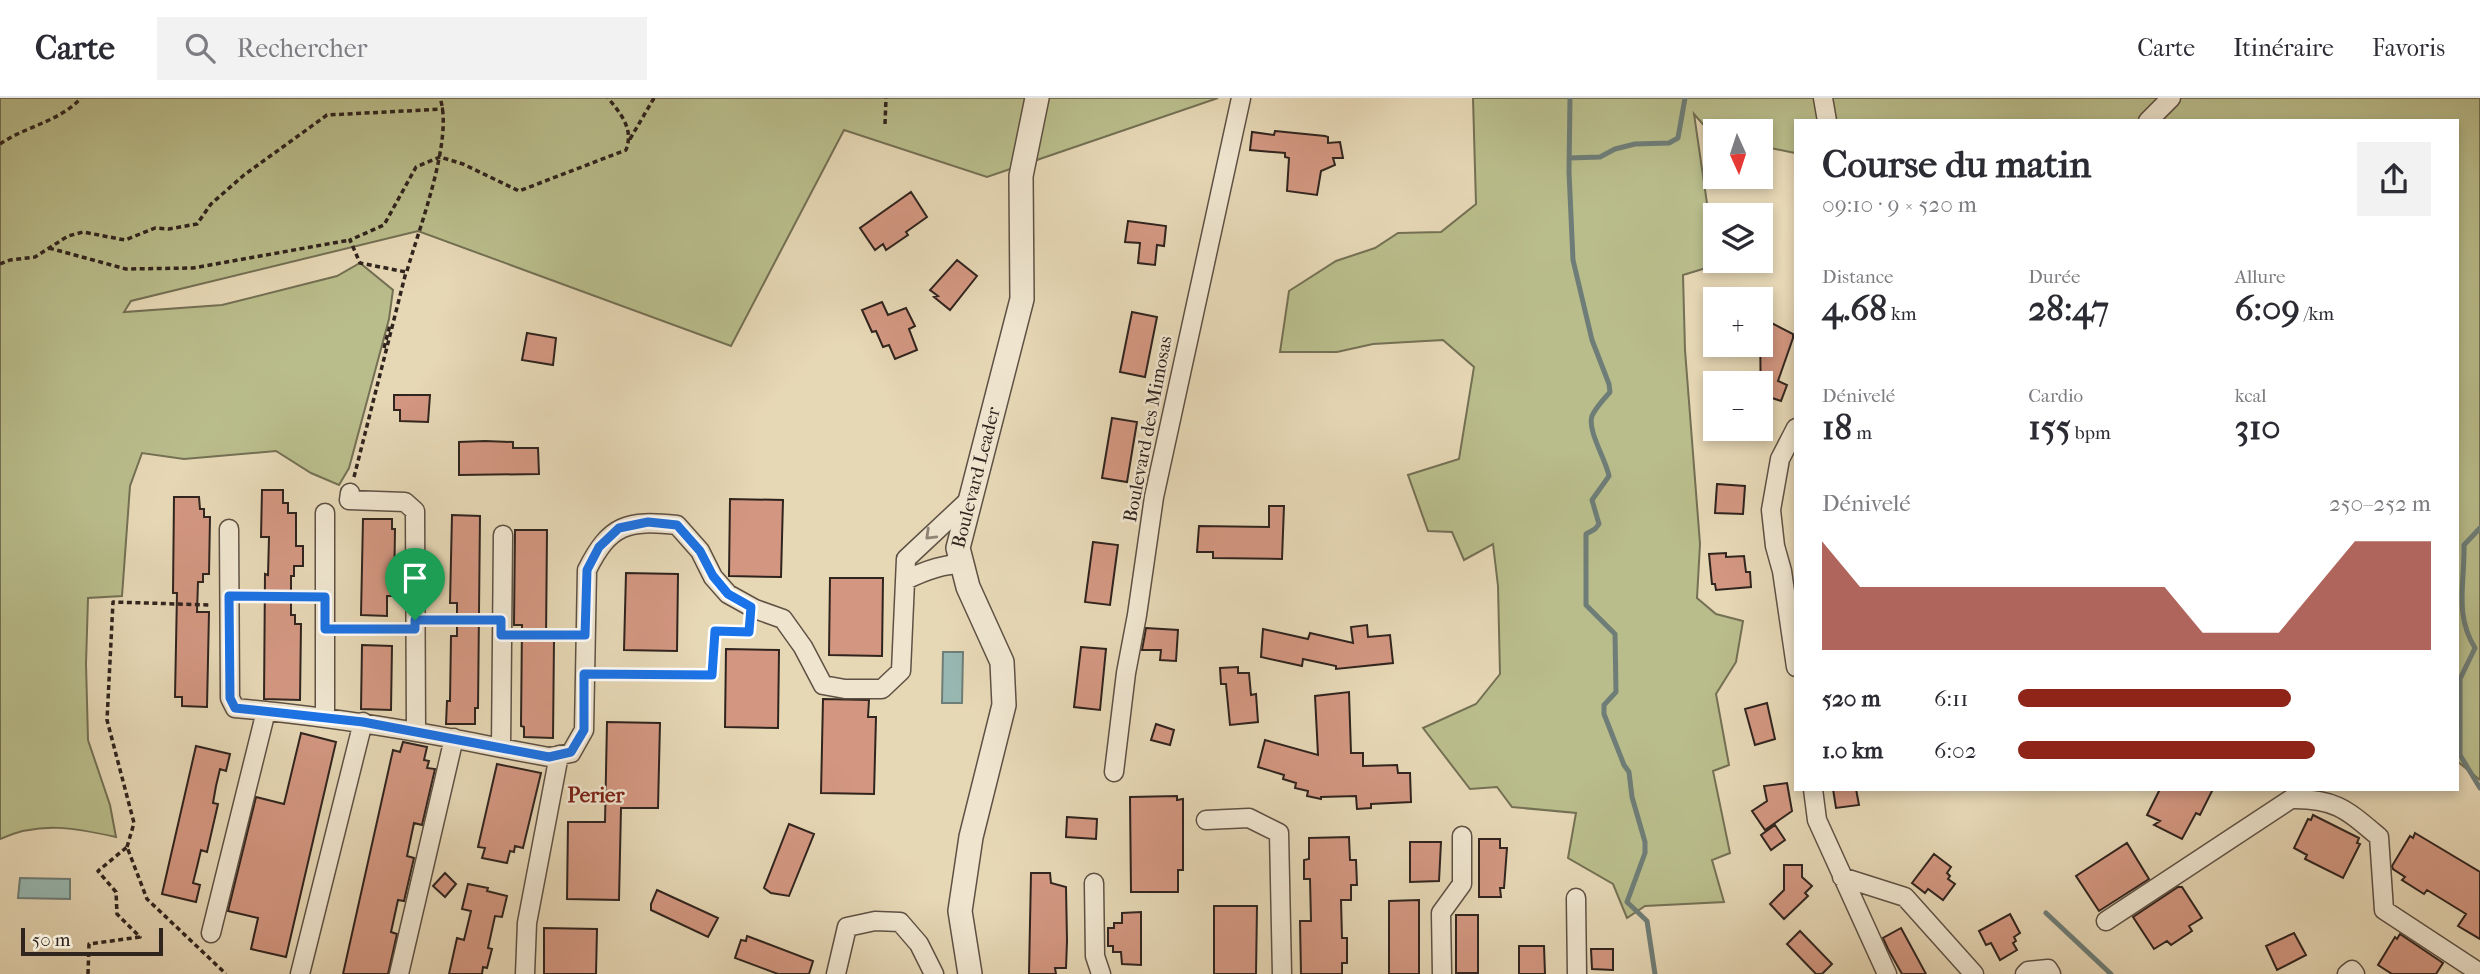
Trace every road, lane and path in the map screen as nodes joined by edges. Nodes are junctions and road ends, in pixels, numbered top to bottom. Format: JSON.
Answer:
{"nodes":[{"id":1,"x":81,"y":98,"type":"edge"},
{"id":2,"x":440,"y":98,"type":"edge"},
{"id":3,"x":608,"y":98,"type":"edge"},
{"id":4,"x":654,"y":98,"type":"edge"},
{"id":5,"x":886,"y":98,"type":"edge"},
{"id":6,"x":1037,"y":98,"type":"edge"},
{"id":7,"x":1241,"y":98,"type":"edge"},
{"id":8,"x":1823,"y":98,"type":"edge"},
{"id":9,"x":2171,"y":98,"type":"edge"},
{"id":10,"x":444,"y":109,"type":"junction"},
{"id":11,"x":1827,"y":119,"type":"edge"},
{"id":12,"x":2150,"y":119,"type":"edge"},
{"id":13,"x":885,"y":124,"type":"dead end"},
{"id":14,"x":630,"y":139,"type":"junction"},
{"id":15,"x":0,"y":144,"type":"edge"},
{"id":16,"x":440,"y":157,"type":"junction"},
{"id":17,"x":350,"y":240,"type":"junction"},
{"id":18,"x":48,"y":248,"type":"junction"},
{"id":19,"x":0,"y":264,"type":"edge"},
{"id":20,"x":407,"y":272,"type":"junction"},
{"id":21,"x":1794,"y":432,"type":"edge"},
{"id":22,"x":350,"y":493,"type":"joint"},
{"id":23,"x":970,"y":499,"type":"junction"},
{"id":24,"x":325,"y":513,"type":"dead end"},
{"id":25,"x":229,"y":529,"type":"dead end"},
{"id":26,"x":503,"y":535,"type":"dead end"},
{"id":27,"x":962,"y":564,"type":"junction"},
{"id":28,"x":1789,"y":566,"type":"edge"},
{"id":29,"x":906,"y":580,"type":"junction"},
{"id":30,"x":325,"y":597,"type":"junction"},
{"id":31,"x":229,"y":602,"type":"junction"},
{"id":32,"x":751,"y":607,"type":"junction"},
{"id":33,"x":415,"y":625,"type":"junction"},
{"id":34,"x":501,"y":627,"type":"junction"},
{"id":35,"x":325,"y":629,"type":"junction"},
{"id":36,"x":585,"y":635,"type":"junction"},
{"id":37,"x":1794,"y":638,"type":"edge"},
{"id":38,"x":584,"y":674,"type":"junction"},
{"id":39,"x":265,"y":711,"type":"junction"},
{"id":40,"x":325,"y":716,"type":"junction"},
{"id":41,"x":363,"y":722,"type":"junction"},
{"id":42,"x":416,"y":731,"type":"junction"},
{"id":43,"x":454,"y":738,"type":"junction"},
{"id":44,"x":501,"y":748,"type":"junction"},
{"id":45,"x":559,"y":755,"type":"junction"},
{"id":46,"x":1114,"y":772,"type":"dead end"},
{"id":47,"x":1813,"y":791,"type":"edge"},
{"id":48,"x":1206,"y":820,"type":"dead end"},
{"id":49,"x":1462,"y":836,"type":"dead end"},
{"id":50,"x":127,"y":847,"type":"junction"},
{"id":51,"x":1842,"y":877,"type":"junction"},
{"id":52,"x":1094,"y":883,"type":"dead end"},
{"id":53,"x":1576,"y":898,"type":"dead end"},
{"id":54,"x":2106,"y":921,"type":"dead end"},
{"id":55,"x":211,"y":933,"type":"dead end"},
{"id":56,"x":2480,"y":973,"type":"edge"},
{"id":57,"x":88,"y":974,"type":"edge"},
{"id":58,"x":226,"y":974,"type":"edge"},
{"id":59,"x":300,"y":974,"type":"edge"},
{"id":60,"x":399,"y":974,"type":"edge"},
{"id":61,"x":525,"y":974,"type":"edge"},
{"id":62,"x":836,"y":974,"type":"edge"},
{"id":63,"x":934,"y":974,"type":"edge"},
{"id":64,"x":971,"y":974,"type":"edge"},
{"id":65,"x":1101,"y":974,"type":"edge"},
{"id":66,"x":1282,"y":974,"type":"edge"},
{"id":67,"x":1441,"y":974,"type":"edge"},
{"id":68,"x":1577,"y":974,"type":"edge"},
{"id":69,"x":1886,"y":974,"type":"edge"},
{"id":70,"x":1974,"y":974,"type":"edge"},
{"id":71,"x":2025,"y":974,"type":"edge"},
{"id":72,"x":2051,"y":974,"type":"edge"},
{"id":73,"x":2347,"y":974,"type":"edge"},
{"id":74,"x":2355,"y":974,"type":"edge"}],
"edges":[{"from":1,"to":15,"type":"path"},
{"from":2,"to":10,"type":"path"},
{"from":3,"to":14,"type":"path"},
{"from":4,"to":14,"type":"path"},
{"from":5,"to":13,"type":"path"},
{"from":6,"to":23,"type":"street","name":"Boulevard Leader"},
{"from":7,"to":46,"type":"street","name":"Boulevard des Mimosas"},
{"from":8,"to":11,"type":"street"},
{"from":9,"to":12,"type":"street"},
{"from":10,"to":16,"type":"path"},
{"from":10,"to":18,"type":"path"},
{"from":14,"to":16,"type":"path"},
{"from":16,"to":17,"type":"path"},
{"from":16,"to":20,"type":"path"},
{"from":17,"to":18,"type":"path"},
{"from":17,"to":20,"type":"path"},
{"from":18,"to":19,"type":"path"},
{"from":20,"to":22,"type":"path"},
{"from":21,"to":28,"type":"street"},
{"from":22,"to":33,"type":"street"},
{"from":23,"to":27,"type":"street","name":"Boulevard Leader"},
{"from":23,"to":29,"type":"street","one_way":true},
{"from":24,"to":30,"type":"street"},
{"from":25,"to":31,"type":"street"},
{"from":26,"to":34,"type":"street"},
{"from":27,"to":29,"type":"street"},
{"from":27,"to":64,"type":"street","name":"Boulevard Leader"},
{"from":28,"to":37,"type":"street"},
{"from":29,"to":32,"type":"street"},
{"from":30,"to":31,"type":"path"},
{"from":30,"to":35,"type":"street"},
{"from":31,"to":39,"type":"street"},
{"from":31,"to":50,"type":"path"},
{"from":32,"to":36,"type":"street"},
{"from":32,"to":38,"type":"path"},
{"from":33,"to":34,"type":"path"},
{"from":33,"to":35,"type":"path"},
{"from":33,"to":42,"type":"street"},
{"from":34,"to":36,"type":"path"},
{"from":34,"to":44,"type":"street"},
{"from":35,"to":40,"type":"street"},
{"from":36,"to":38,"type":"street"},
{"from":38,"to":45,"type":"street"},
{"from":39,"to":40,"type":"street"},
{"from":39,"to":55,"type":"street"},
{"from":40,"to":41,"type":"street"},
{"from":41,"to":42,"type":"street"},
{"from":41,"to":59,"type":"street"},
{"from":42,"to":43,"type":"street"},
{"from":43,"to":44,"type":"street"},
{"from":43,"to":60,"type":"street"},
{"from":44,"to":45,"type":"street"},
{"from":45,"to":61,"type":"street"},
{"from":47,"to":51,"type":"street"},
{"from":48,"to":66,"type":"street"},
{"from":49,"to":67,"type":"street"},
{"from":50,"to":57,"type":"path"},
{"from":50,"to":58,"type":"path"},
{"from":51,"to":69,"type":"street"},
{"from":51,"to":70,"type":"street"},
{"from":52,"to":65,"type":"street"},
{"from":53,"to":68,"type":"street"},
{"from":54,"to":56,"type":"street"},
{"from":62,"to":63,"type":"street"},
{"from":71,"to":72,"type":"street"},
{"from":73,"to":74,"type":"street"}]}
